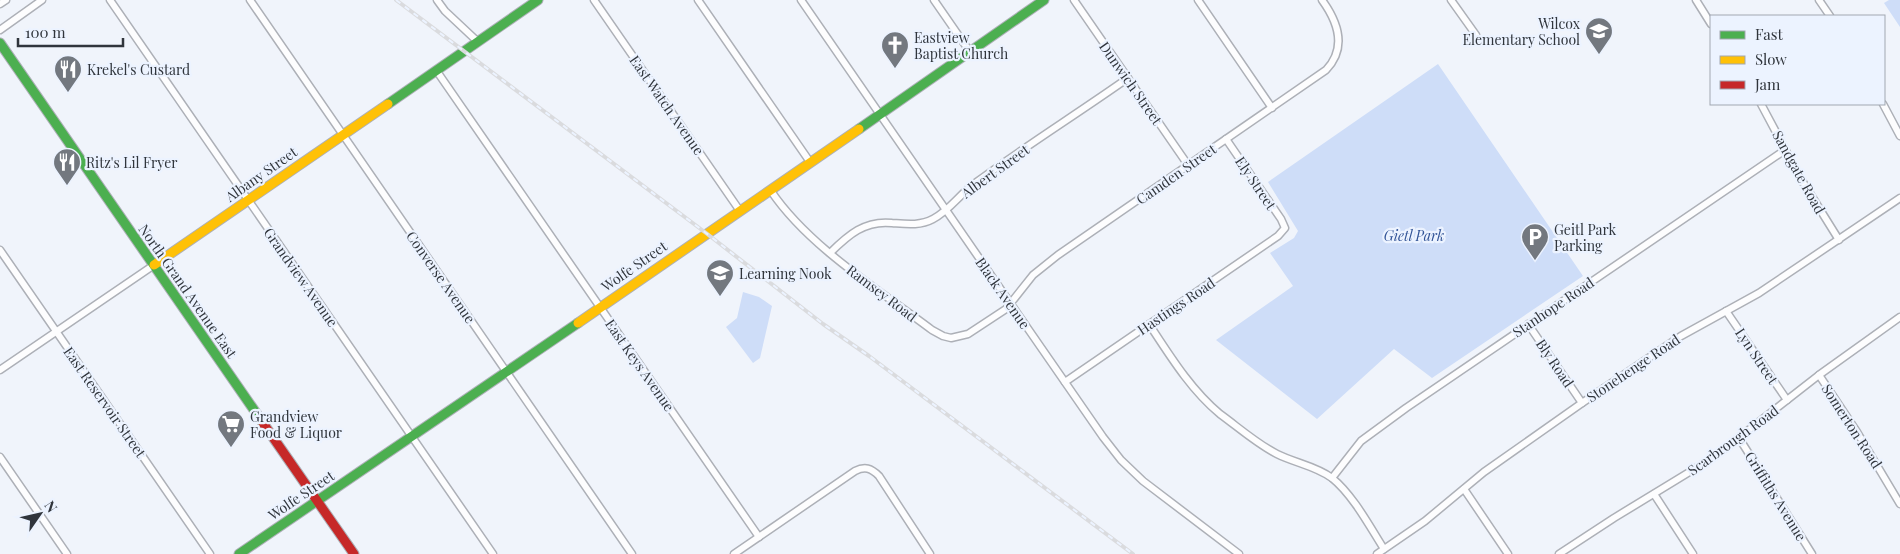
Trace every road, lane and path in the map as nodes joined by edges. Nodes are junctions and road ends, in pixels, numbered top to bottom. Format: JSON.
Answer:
{"nodes":[{"id":1,"x":6,"y":0,"type":"edge"},
{"id":2,"x":42,"y":0,"type":"edge"},
{"id":3,"x":110,"y":0,"type":"edge"},
{"id":4,"x":250,"y":0,"type":"edge"},
{"id":5,"x":437,"y":0,"type":"edge"},
{"id":6,"x":538,"y":0,"type":"edge"},
{"id":7,"x":594,"y":0,"type":"edge"},
{"id":8,"x":698,"y":0,"type":"edge"},
{"id":9,"x":801,"y":0,"type":"edge"},
{"id":10,"x":934,"y":0,"type":"edge"},
{"id":11,"x":1044,"y":0,"type":"edge"},
{"id":12,"x":1074,"y":0,"type":"edge"},
{"id":13,"x":1198,"y":0,"type":"edge"},
{"id":14,"x":1322,"y":0,"type":"edge"},
{"id":15,"x":1451,"y":0,"type":"edge"},
{"id":16,"x":1696,"y":0,"type":"edge"},
{"id":17,"x":1820,"y":0,"type":"edge"},
{"id":18,"x":0,"y":4,"type":"edge"},
{"id":19,"x":1829,"y":15,"type":"edge"},
{"id":20,"x":1710,"y":22,"type":"edge"},
{"id":21,"x":0,"y":30,"type":"edge"},
{"id":22,"x":1476,"y":35,"type":"dead end"},
{"id":23,"x":477,"y":41,"type":"junction"},
{"id":24,"x":0,"y":43,"type":"edge"},
{"id":25,"x":970,"y":52,"type":"junction"},
{"id":26,"x":436,"y":70,"type":"junction"},
{"id":27,"x":1128,"y":78,"type":"junction"},
{"id":28,"x":1762,"y":105,"type":"edge"},
{"id":29,"x":1883,"y":105,"type":"edge"},
{"id":30,"x":1272,"y":108,"type":"junction"},
{"id":31,"x":879,"y":114,"type":"junction"},
{"id":32,"x":342,"y":135,"type":"junction"},
{"id":33,"x":1900,"y":136,"type":"edge"},
{"id":34,"x":1226,"y":139,"type":"junction"},
{"id":35,"x":1785,"y":150,"type":"junction"},
{"id":36,"x":810,"y":162,"type":"junction"},
{"id":37,"x":1188,"y":165,"type":"junction"},
{"id":38,"x":771,"y":190,"type":"junction"},
{"id":39,"x":1900,"y":198,"type":"edge"},
{"id":40,"x":248,"y":200,"type":"junction"},
{"id":41,"x":740,"y":211,"type":"junction"},
{"id":42,"x":946,"y":211,"type":"junction"},
{"id":43,"x":1285,"y":228,"type":"joint"},
{"id":44,"x":1839,"y":240,"type":"junction"},
{"id":45,"x":0,"y":250,"type":"edge"},
{"id":46,"x":830,"y":253,"type":"junction"},
{"id":47,"x":154,"y":265,"type":"junction"},
{"id":48,"x":1010,"y":304,"type":"junction"},
{"id":49,"x":600,"y":307,"type":"junction"},
{"id":50,"x":1726,"y":311,"type":"junction"},
{"id":51,"x":1900,"y":317,"type":"edge"},
{"id":52,"x":1149,"y":324,"type":"junction"},
{"id":53,"x":1528,"y":324,"type":"junction"},
{"id":54,"x":56,"y":332,"type":"junction"},
{"id":55,"x":0,"y":370,"type":"edge"},
{"id":56,"x":506,"y":370,"type":"junction"},
{"id":57,"x":1819,"y":374,"type":"junction"},
{"id":58,"x":1065,"y":382,"type":"junction"},
{"id":59,"x":1787,"y":400,"type":"junction"},
{"id":60,"x":1582,"y":403,"type":"junction"},
{"id":61,"x":412,"y":436,"type":"junction"},
{"id":62,"x":1739,"y":438,"type":"junction"},
{"id":63,"x":0,"y":457,"type":"edge"},
{"id":64,"x":1332,"y":478,"type":"junction"},
{"id":65,"x":1464,"y":489,"type":"junction"},
{"id":66,"x":1654,"y":494,"type":"junction"},
{"id":67,"x":317,"y":500,"type":"junction"},
{"id":68,"x":1900,"y":504,"type":"edge"},
{"id":69,"x":759,"y":537,"type":"junction"},
{"id":70,"x":1384,"y":549,"type":"junction"},
{"id":71,"x":1569,"y":551,"type":"edge"},
{"id":72,"x":67,"y":554,"type":"edge"},
{"id":73,"x":210,"y":554,"type":"edge"},
{"id":74,"x":240,"y":554,"type":"edge"},
{"id":75,"x":354,"y":554,"type":"edge"},
{"id":76,"x":493,"y":554,"type":"edge"},
{"id":77,"x":632,"y":554,"type":"edge"},
{"id":78,"x":734,"y":554,"type":"edge"},
{"id":79,"x":930,"y":554,"type":"edge"},
{"id":80,"x":1239,"y":554,"type":"edge"},
{"id":81,"x":1377,"y":554,"type":"edge"},
{"id":82,"x":1508,"y":554,"type":"edge"},
{"id":83,"x":1559,"y":554,"type":"edge"},
{"id":84,"x":1693,"y":554,"type":"edge"},
{"id":85,"x":1812,"y":554,"type":"edge"}],
"edges":[{"from":1,"to":18,"type":"street"},
{"from":2,"to":21,"type":"street"},
{"from":3,"to":40,"type":"street","name":"Grandview Avenue"},
{"from":4,"to":32,"type":"street","name":"Converse Avenue"},
{"from":5,"to":23,"type":"street"},
{"from":6,"to":23,"type":"street","name":"Albany Street"},
{"from":7,"to":41,"type":"street","name":"East Watch Avenue"},
{"from":8,"to":36,"type":"street"},
{"from":9,"to":31,"type":"street","name":"Black Avenue"},
{"from":10,"to":25,"type":"street"},
{"from":11,"to":25,"type":"street","name":"Wolfe Street"},
{"from":12,"to":27,"type":"street","name":"Dunwich Street"},
{"from":13,"to":30,"type":"street"},
{"from":14,"to":30,"type":"street","name":"Camden Street"},
{"from":15,"to":22,"type":"street"},
{"from":16,"to":20,"type":"street"},
{"from":17,"to":19,"type":"street"},
{"from":23,"to":26,"type":"street","name":"Albany Street"},
{"from":24,"to":47,"type":"street","name":"North Grand Avenue East"},
{"from":25,"to":31,"type":"street","name":"Wolfe Street"},
{"from":26,"to":32,"type":"street","name":"Albany Street"},
{"from":26,"to":49,"type":"street","name":"East Keys Avenue"},
{"from":27,"to":37,"type":"street","name":"Dunwich Street"},
{"from":27,"to":42,"type":"street","name":"Albert Street"},
{"from":28,"to":35,"type":"street","name":"Sandgate Road"},
{"from":29,"to":33,"type":"street"},
{"from":30,"to":34,"type":"street","name":"Camden Street"},
{"from":31,"to":36,"type":"street","name":"Wolfe Street"},
{"from":31,"to":42,"type":"street","name":"Black Avenue"},
{"from":32,"to":40,"type":"street","name":"Albany Street"},
{"from":32,"to":56,"type":"street","name":"Converse Avenue"},
{"from":34,"to":37,"type":"street","name":"Camden Street"},
{"from":34,"to":43,"type":"street","name":"Ely Street"},
{"from":35,"to":44,"type":"street","name":"Sandgate Road"},
{"from":35,"to":53,"type":"street","name":"Stanhope Road"},
{"from":36,"to":38,"type":"street","name":"Wolfe Street"},
{"from":37,"to":48,"type":"street","name":"Camden Street"},
{"from":38,"to":41,"type":"street","name":"Wolfe Street"},
{"from":38,"to":46,"type":"street","name":"Ramsey Road"},
{"from":39,"to":44,"type":"street","name":"Stonehenge Road"},
{"from":40,"to":47,"type":"street","name":"Albany Street"},
{"from":40,"to":61,"type":"street","name":"Grandview Avenue"},
{"from":41,"to":49,"type":"street","name":"Wolfe Street"},
{"from":42,"to":46,"type":"street","name":"Albert Street"},
{"from":42,"to":48,"type":"street","name":"Black Avenue"},
{"from":43,"to":52,"type":"street","name":"Hastings Road"},
{"from":44,"to":50,"type":"street","name":"Stonehenge Road"},
{"from":45,"to":54,"type":"street","name":"East Reservoir Street"},
{"from":46,"to":48,"type":"street","name":"Ramsey Road"},
{"from":47,"to":54,"type":"street","name":"Albany Street"},
{"from":47,"to":67,"type":"street","name":"North Grand Avenue East"},
{"from":48,"to":58,"type":"street","name":"Black Avenue"},
{"from":49,"to":56,"type":"street","name":"Wolfe Street"},
{"from":49,"to":69,"type":"street","name":"East Keys Avenue"},
{"from":50,"to":59,"type":"street","name":"Lyn Street"},
{"from":50,"to":60,"type":"street","name":"Stonehenge Road"},
{"from":51,"to":57,"type":"street","name":"Scarbrough Road"},
{"from":52,"to":58,"type":"street","name":"Hastings Road"},
{"from":52,"to":64,"type":"street"},
{"from":53,"to":60,"type":"street","name":"Bly Road"},
{"from":53,"to":64,"type":"street","name":"Stanhope Road"},
{"from":54,"to":55,"type":"street","name":"Albany Street"},
{"from":54,"to":73,"type":"street","name":"East Reservoir Street"},
{"from":56,"to":61,"type":"street","name":"Wolfe Street"},
{"from":56,"to":77,"type":"street","name":"Converse Avenue"},
{"from":57,"to":59,"type":"street","name":"Scarbrough Road"},
{"from":57,"to":68,"type":"street","name":"Somerton Road"},
{"from":58,"to":80,"type":"street","name":"Black Avenue"},
{"from":59,"to":62,"type":"street","name":"Scarbrough Road"},
{"from":60,"to":65,"type":"street","name":"Stonehenge Road"},
{"from":61,"to":67,"type":"street","name":"Wolfe Street"},
{"from":61,"to":76,"type":"street","name":"Grandview Avenue"},
{"from":62,"to":66,"type":"street","name":"Scarbrough Road"},
{"from":62,"to":85,"type":"street","name":"Griffiths Avenue"},
{"from":63,"to":72,"type":"street"},
{"from":64,"to":70,"type":"street"},
{"from":65,"to":70,"type":"street","name":"Stonehenge Road"},
{"from":65,"to":82,"type":"street"},
{"from":66,"to":71,"type":"street","name":"Scarbrough Road"},
{"from":66,"to":84,"type":"street"},
{"from":67,"to":74,"type":"street","name":"Wolfe Street"},
{"from":67,"to":75,"type":"street","name":"North Grand Avenue East"},
{"from":69,"to":78,"type":"street"},
{"from":69,"to":79,"type":"street"},
{"from":70,"to":81,"type":"street","name":"Stonehenge Road"},
{"from":71,"to":83,"type":"street","name":"Scarbrough Road"}]}
